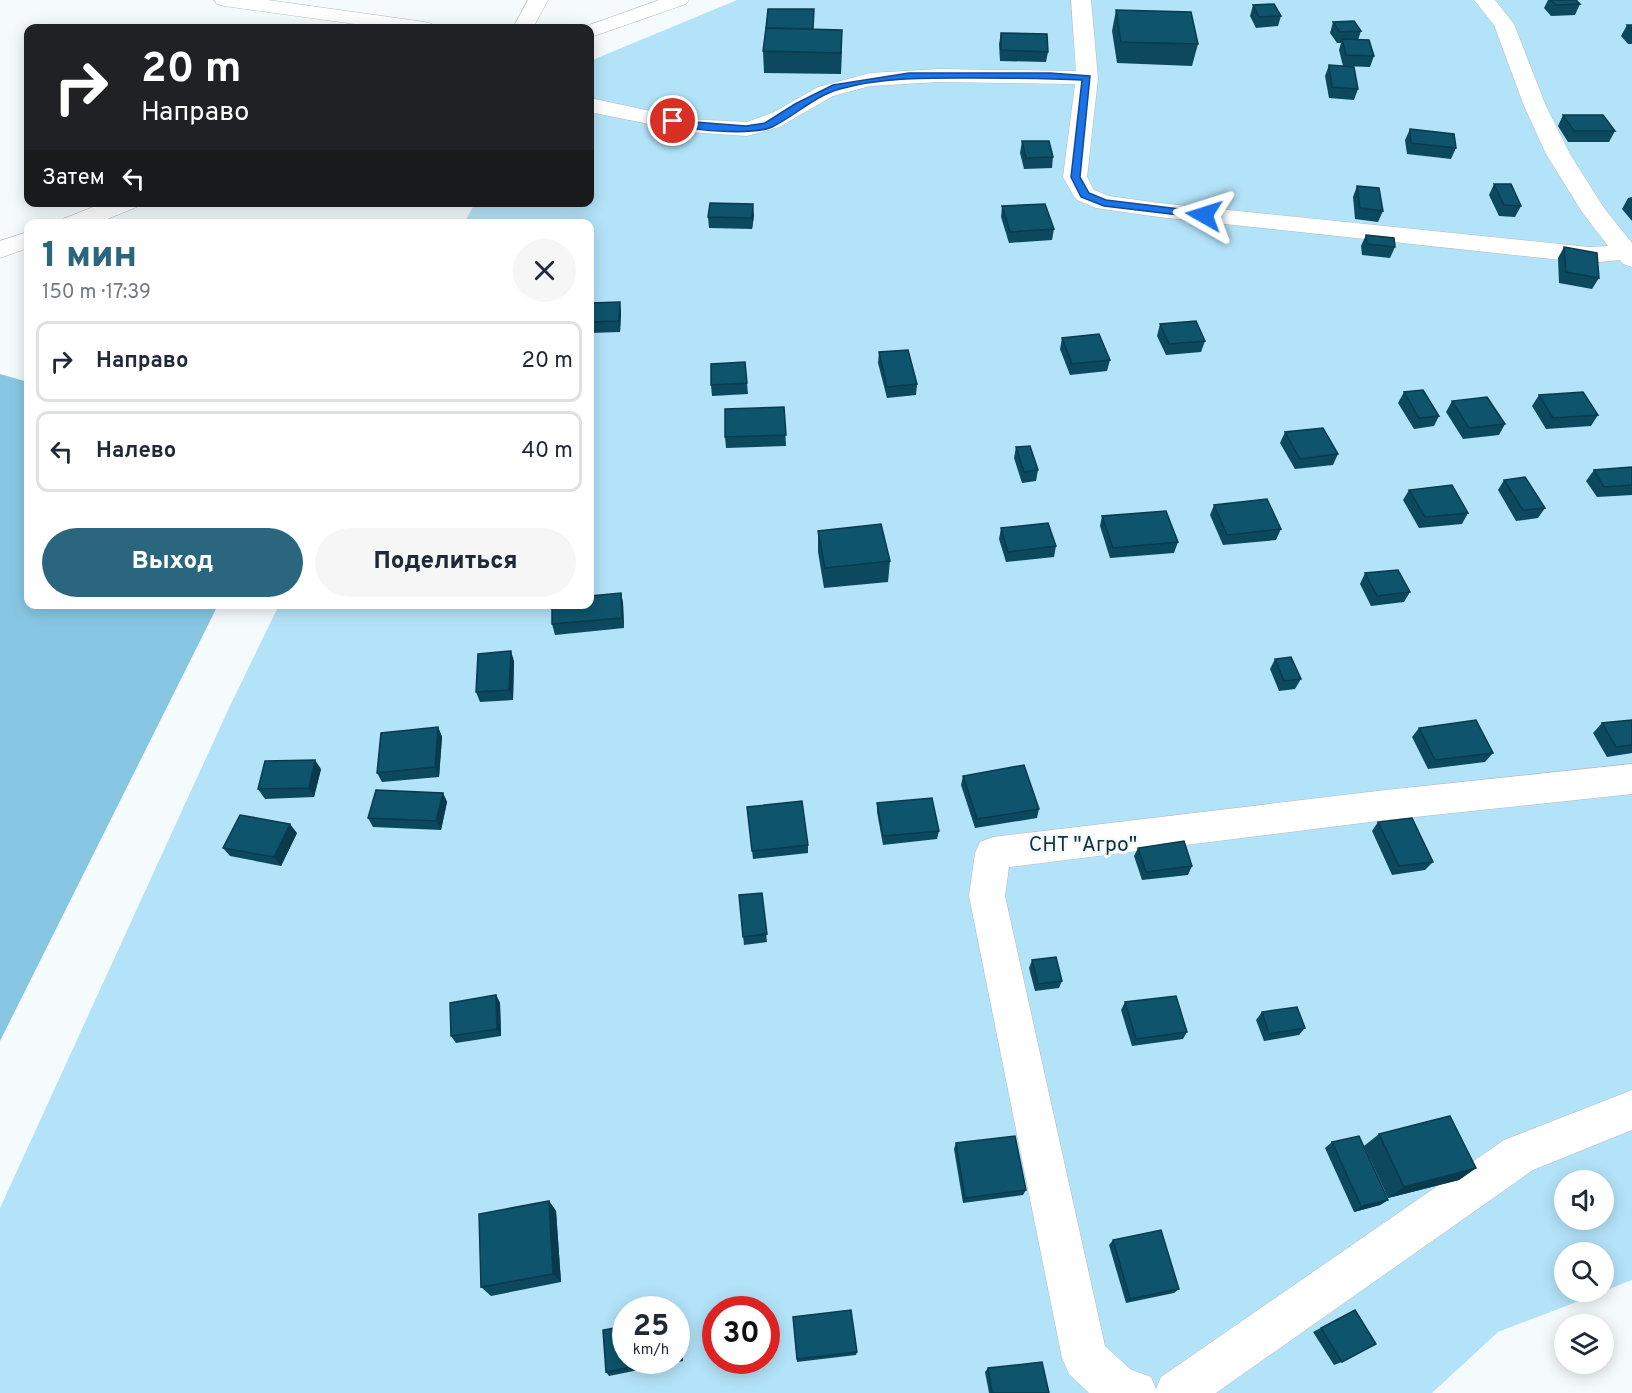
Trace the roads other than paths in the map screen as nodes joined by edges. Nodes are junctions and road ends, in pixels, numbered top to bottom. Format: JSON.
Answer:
{"nodes":[{"id":1,"x":224,"y":0,"type":"edge"},
{"id":2,"x":538,"y":0,"type":"edge"},
{"id":3,"x":679,"y":0,"type":"edge"},
{"id":4,"x":1081,"y":0,"type":"edge"},
{"id":5,"x":1484,"y":0,"type":"edge"},
{"id":6,"x":396,"y":24,"type":"edge"},
{"id":7,"x":526,"y":24,"type":"edge"},
{"id":8,"x":594,"y":30,"type":"edge"},
{"id":9,"x":1087,"y":78,"type":"junction"},
{"id":10,"x":594,"y":106,"type":"edge"},
{"id":11,"x":116,"y":207,"type":"edge"},
{"id":12,"x":85,"y":219,"type":"edge"},
{"id":13,"x":24,"y":241,"type":"edge"},
{"id":14,"x":0,"y":250,"type":"edge"},
{"id":15,"x":1629,"y":255,"type":"edge"},
{"id":16,"x":1632,"y":779,"type":"edge"},
{"id":17,"x":1632,"y":1110,"type":"edge"},
{"id":18,"x":1135,"y":1393,"type":"edge"},
{"id":19,"x":1177,"y":1393,"type":"edge"}],
"edges":[{"from":1,"to":6,"type":"street"},
{"from":2,"to":7,"type":"street"},
{"from":3,"to":8,"type":"street"},
{"from":4,"to":9,"type":"street"},
{"from":5,"to":15,"type":"street"},
{"from":9,"to":10,"type":"street"},
{"from":9,"to":15,"type":"street"},
{"from":11,"to":12,"type":"street"},
{"from":13,"to":14,"type":"street"},
{"from":16,"to":18,"type":"street"},
{"from":17,"to":19,"type":"street"}]}
